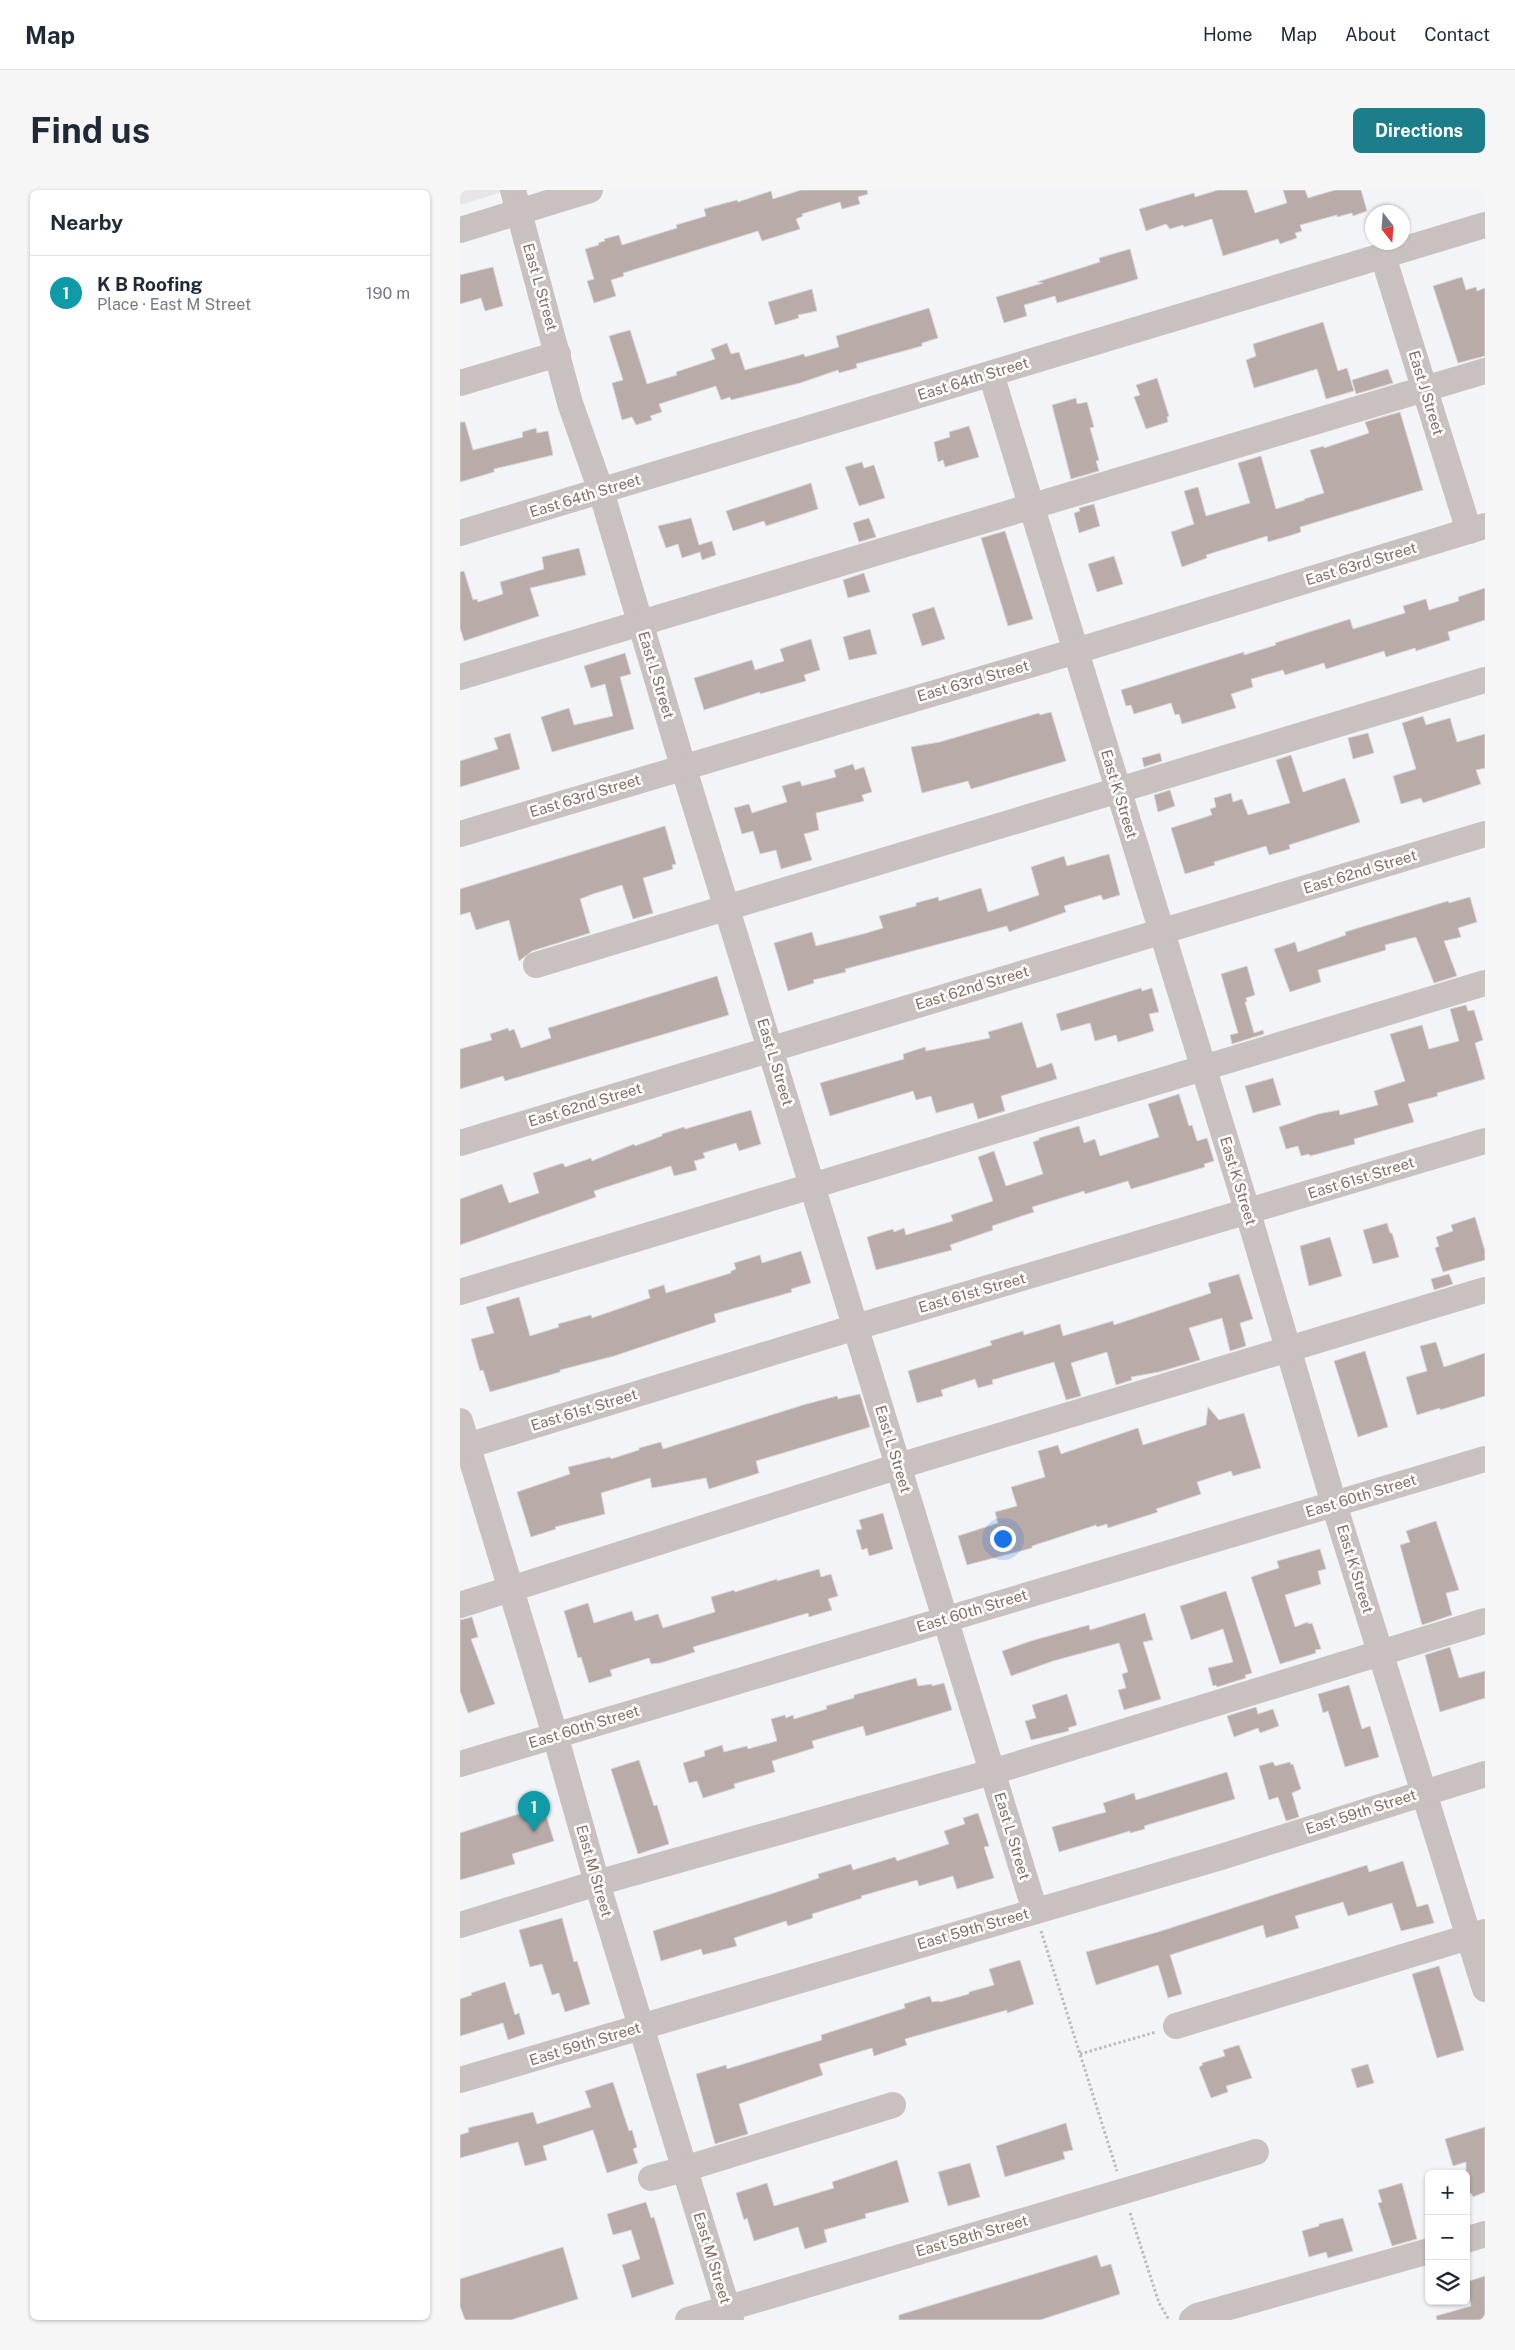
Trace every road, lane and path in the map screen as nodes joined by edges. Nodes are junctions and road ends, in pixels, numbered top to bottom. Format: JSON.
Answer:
{"nodes":[{"id":1,"x":590,"y":190,"type":"edge"},
{"id":2,"x":516,"y":201,"type":"edge"},
{"id":3,"x":1485,"y":225,"type":"edge"},
{"id":4,"x":460,"y":230,"type":"edge"},
{"id":5,"x":1383,"y":256,"type":"junction"},
{"id":6,"x":558,"y":354,"type":"junction"},
{"id":7,"x":1485,"y":371,"type":"edge"},
{"id":8,"x":991,"y":374,"type":"junction"},
{"id":9,"x":460,"y":383,"type":"edge"},
{"id":10,"x":1424,"y":389,"type":"junction"},
{"id":11,"x":601,"y":491,"type":"junction"},
{"id":12,"x":1032,"y":506,"type":"junction"},
{"id":13,"x":1477,"y":528,"type":"edge"},
{"id":14,"x":460,"y":534,"type":"edge"},
{"id":15,"x":641,"y":625,"type":"junction"},
{"id":16,"x":1076,"y":651,"type":"junction"},
{"id":17,"x":460,"y":677,"type":"edge"},
{"id":18,"x":1485,"y":680,"type":"edge"},
{"id":19,"x":683,"y":766,"type":"junction"},
{"id":20,"x":1118,"y":790,"type":"junction"},
{"id":21,"x":460,"y":834,"type":"edge"},
{"id":22,"x":1485,"y":834,"type":"edge"},
{"id":23,"x":727,"y":907,"type":"junction"},
{"id":24,"x":1161,"y":932,"type":"junction"},
{"id":25,"x":536,"y":965,"type":"dead end"},
{"id":26,"x":1485,"y":984,"type":"edge"},
{"id":27,"x":771,"y":1048,"type":"junction"},
{"id":28,"x":1203,"y":1068,"type":"junction"},
{"id":29,"x":1485,"y":1141,"type":"edge"},
{"id":30,"x":460,"y":1143,"type":"edge"},
{"id":31,"x":813,"y":1186,"type":"junction"},
{"id":32,"x":1248,"y":1213,"type":"junction"},
{"id":33,"x":1485,"y":1290,"type":"edge"},
{"id":34,"x":460,"y":1292,"type":"edge"},
{"id":35,"x":856,"y":1327,"type":"junction"},
{"id":36,"x":1288,"y":1349,"type":"junction"},
{"id":37,"x":460,"y":1420,"type":"edge"},
{"id":38,"x":464,"y":1447,"type":"edge"},
{"id":39,"x":1485,"y":1458,"type":"edge"},
{"id":40,"x":899,"y":1466,"type":"junction"},
{"id":41,"x":1334,"y":1504,"type":"junction"},
{"id":42,"x":511,"y":1590,"type":"junction"},
{"id":43,"x":460,"y":1604,"type":"edge"},
{"id":44,"x":945,"y":1619,"type":"junction"},
{"id":45,"x":1485,"y":1621,"type":"edge"},
{"id":46,"x":1380,"y":1652,"type":"junction"},
{"id":47,"x":555,"y":1735,"type":"junction"},
{"id":48,"x":460,"y":1764,"type":"edge"},
{"id":49,"x":992,"y":1772,"type":"junction"},
{"id":50,"x":1485,"y":1774,"type":"edge"},
{"id":51,"x":1425,"y":1792,"type":"junction"},
{"id":52,"x":597,"y":1883,"type":"junction"},
{"id":53,"x":1035,"y":1911,"type":"junction"},
{"id":54,"x":460,"y":1926,"type":"edge"},
{"id":55,"x":1477,"y":1934,"type":"edge"},
{"id":56,"x":1485,"y":1989,"type":"edge"},
{"id":57,"x":1176,"y":2026,"type":"joint"},
{"id":58,"x":641,"y":2027,"type":"junction"},
{"id":59,"x":1080,"y":2054,"type":"junction"},
{"id":60,"x":460,"y":2080,"type":"edge"},
{"id":61,"x":893,"y":2105,"type":"dead end"},
{"id":62,"x":1256,"y":2152,"type":"dead end"},
{"id":63,"x":684,"y":2169,"type":"junction"},
{"id":64,"x":651,"y":2178,"type":"dead end"},
{"id":65,"x":1124,"y":2191,"type":"junction"},
{"id":66,"x":1485,"y":2234,"type":"edge"},
{"id":67,"x":1470,"y":2239,"type":"edge"},
{"id":68,"x":1425,"y":2251,"type":"edge"},
{"id":69,"x":729,"y":2314,"type":"edge"},
{"id":70,"x":688,"y":2320,"type":"edge"},
{"id":71,"x":1169,"y":2320,"type":"edge"},
{"id":72,"x":1192,"y":2320,"type":"edge"}],
"edges":[{"from":1,"to":2,"type":"street"},
{"from":2,"to":4,"type":"street"},
{"from":2,"to":6,"type":"street","name":"East L Street"},
{"from":3,"to":5,"type":"street","name":"East 64th Street"},
{"from":5,"to":8,"type":"street","name":"East 64th Street"},
{"from":5,"to":10,"type":"street","name":"East J Street"},
{"from":6,"to":9,"type":"street"},
{"from":6,"to":11,"type":"street","name":"East L Street"},
{"from":7,"to":10,"type":"street"},
{"from":8,"to":11,"type":"street","name":"East 64th Street"},
{"from":8,"to":12,"type":"street","name":"East K Street"},
{"from":10,"to":12,"type":"street"},
{"from":10,"to":13,"type":"street","name":"East J Street"},
{"from":11,"to":14,"type":"street","name":"East 64th Street"},
{"from":11,"to":15,"type":"street","name":"East L Street"},
{"from":12,"to":15,"type":"street"},
{"from":12,"to":16,"type":"street","name":"East K Street"},
{"from":13,"to":16,"type":"street","name":"East 63rd Street"},
{"from":15,"to":17,"type":"street"},
{"from":15,"to":19,"type":"street","name":"East L Street"},
{"from":16,"to":19,"type":"street","name":"East 63rd Street"},
{"from":16,"to":20,"type":"street","name":"East K Street"},
{"from":18,"to":20,"type":"street"},
{"from":19,"to":21,"type":"street","name":"East 63rd Street"},
{"from":19,"to":23,"type":"street","name":"East L Street"},
{"from":20,"to":23,"type":"street"},
{"from":20,"to":24,"type":"street","name":"East K Street"},
{"from":22,"to":24,"type":"street","name":"East 62nd Street"},
{"from":23,"to":25,"type":"street"},
{"from":23,"to":27,"type":"street","name":"East L Street"},
{"from":24,"to":27,"type":"street","name":"East 62nd Street"},
{"from":24,"to":28,"type":"street","name":"East K Street"},
{"from":26,"to":28,"type":"street"},
{"from":27,"to":30,"type":"street","name":"East 62nd Street"},
{"from":27,"to":31,"type":"street","name":"East L Street"},
{"from":28,"to":31,"type":"street"},
{"from":28,"to":32,"type":"street","name":"East K Street"},
{"from":29,"to":32,"type":"street","name":"East 61st Street"},
{"from":31,"to":34,"type":"street"},
{"from":31,"to":35,"type":"street","name":"East L Street"},
{"from":32,"to":35,"type":"street","name":"East 61st Street"},
{"from":32,"to":36,"type":"street","name":"East K Street"},
{"from":33,"to":36,"type":"street"},
{"from":35,"to":38,"type":"street","name":"East 61st Street"},
{"from":35,"to":40,"type":"street","name":"East L Street"},
{"from":36,"to":40,"type":"street"},
{"from":36,"to":41,"type":"street","name":"East K Street"},
{"from":37,"to":38,"type":"street","name":"East M Street"},
{"from":38,"to":42,"type":"street","name":"East M Street"},
{"from":39,"to":41,"type":"street","name":"East 60th Street"},
{"from":40,"to":42,"type":"street"},
{"from":40,"to":44,"type":"street","name":"East L Street"},
{"from":41,"to":44,"type":"street","name":"East 60th Street"},
{"from":41,"to":46,"type":"street","name":"East K Street"},
{"from":42,"to":43,"type":"street"},
{"from":42,"to":47,"type":"street","name":"East M Street"},
{"from":44,"to":47,"type":"street","name":"East 60th Street"},
{"from":44,"to":49,"type":"street","name":"East L Street"},
{"from":45,"to":46,"type":"street"},
{"from":46,"to":49,"type":"street"},
{"from":46,"to":51,"type":"street","name":"East K Street"},
{"from":47,"to":48,"type":"street","name":"East 60th Street"},
{"from":47,"to":52,"type":"street","name":"East M Street"},
{"from":49,"to":52,"type":"street"},
{"from":49,"to":53,"type":"street","name":"East L Street"},
{"from":50,"to":51,"type":"street","name":"East 59th Street"},
{"from":51,"to":53,"type":"street","name":"East 59th Street"},
{"from":51,"to":55,"type":"street","name":"East K Street"},
{"from":52,"to":54,"type":"street"},
{"from":52,"to":58,"type":"street","name":"East M Street"},
{"from":53,"to":58,"type":"street","name":"East 59th Street"},
{"from":53,"to":59,"type":"path"},
{"from":55,"to":56,"type":"street","name":"East K Street"},
{"from":55,"to":57,"type":"street"},
{"from":57,"to":59,"type":"path"},
{"from":58,"to":60,"type":"street","name":"East 59th Street"},
{"from":58,"to":63,"type":"street","name":"East M Street"},
{"from":59,"to":65,"type":"path"},
{"from":61,"to":63,"type":"street"},
{"from":62,"to":65,"type":"street","name":"East 58th Street"},
{"from":63,"to":64,"type":"street"},
{"from":63,"to":69,"type":"street","name":"East M Street"},
{"from":65,"to":69,"type":"street","name":"East 58th Street"},
{"from":65,"to":71,"type":"path"},
{"from":66,"to":67,"type":"street"},
{"from":68,"to":72,"type":"street"},
{"from":69,"to":70,"type":"street","name":"East 58th Street"}]}
